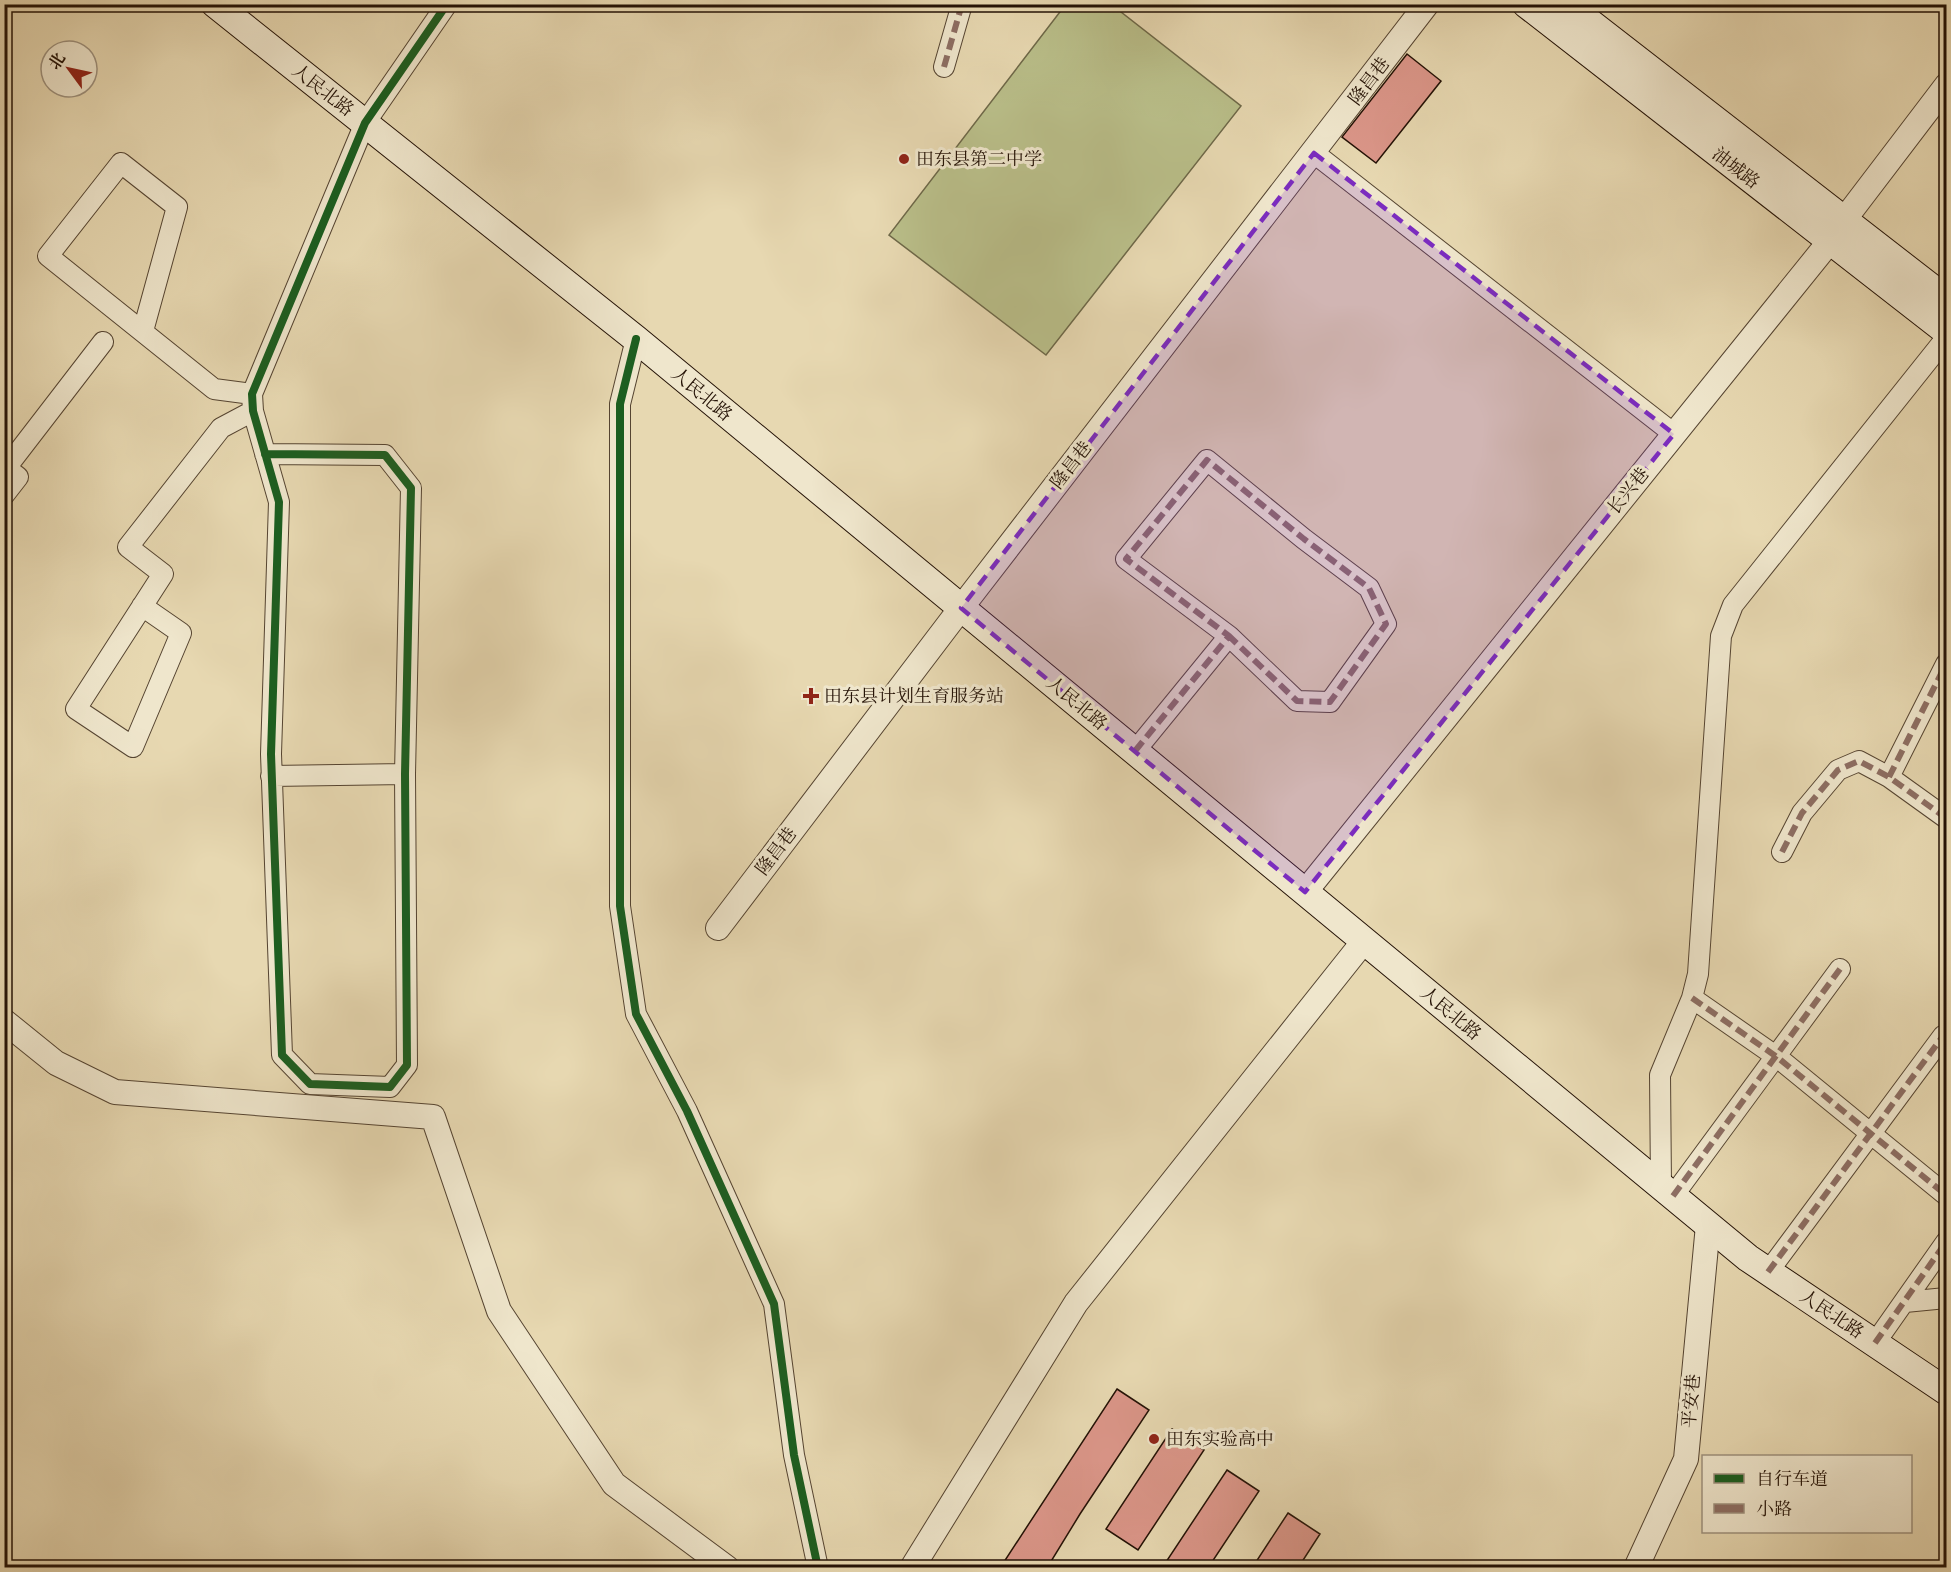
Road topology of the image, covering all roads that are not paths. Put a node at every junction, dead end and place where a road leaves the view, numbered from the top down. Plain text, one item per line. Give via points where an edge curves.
1 (214, 4) edge
2 (447, 4) edge
3 (962, 4) edge
4 (1427, 4) edge
5 (1526, 4) edge
6 (1566, 4) edge
7 (944, 67) dead end
8 (1947, 86) edge
9 (365, 123) junction
10 (1314, 153) junction
11 (1837, 230) junction
12 (1947, 299) edge
13 (143, 331) junction
14 (1947, 331) edge
15 (1947, 338) edge
16 (636, 339) junction
17 (104, 342) dead end
18 (253, 402) junction
19 (1674, 434) junction
20 (265, 454) junction
21 (5, 467) edge
22 (4, 495) edge
23 (142, 606) junction
24 (961, 608) junction
25 (1229, 636) junction
26 (1947, 664) edge
27 (1135, 751) junction
28 (405, 774) junction
29 (271, 776) junction
30 (1889, 777) junction
31 (1947, 818) edge
32 (1782, 852) dead end
33 (1305, 892) junction
34 (718, 928) dead end
35 (1364, 941) junction
36 (1840, 969) dead end
37 (1692, 998) junction
38 (4, 1021) edge
39 (1943, 1036) dead end
40 (1777, 1057) junction
41 (1871, 1134) junction
42 (1667, 1191) junction
43 (1947, 1195) edge
44 (1708, 1225) junction
45 (1947, 1242) edge
46 (1768, 1272) junction
47 (1947, 1298) edge
48 (1905, 1302) junction
49 (1875, 1343) junction
50 (1947, 1391) edge
51 (727, 1568) edge
52 (818, 1568) edge
53 (912, 1568) edge
54 (1636, 1568) edge

1 - 9 main road, 人民北路
2 - 9 street
3 - 7 street
4 - 10 street, 隆昌巷
5 - 11 main road, 油城路
6 - 11 main road, 油城路
8 - 11 street, 长兴巷
9 - 16 main road, 人民北路
9 - 18 street
10 - 19 street
10 - 24 street, 隆昌巷
11 - 12 main road, 油城路
11 - 14 main road, 油城路
11 - 19 street, 长兴巷
13 - 13 street via 48,256 121,163 177,207
13 - 18 street via 214,389
15 - 37 street via 1733,605 1721,636 1698,974
16 - 24 main road, 人民北路
16 - 52 street via 620,404 620,906 634,1003 774,1304 794,1455
17 - 21 street
18 - 20 street
18 - 23 street via 221,428 128,547 163,574
19 - 33 street, 长兴巷
20 - 28 street via 385,455 411,488
20 - 29 street via 279,502
21 - 22 street via 18,477
23 - 23 street via 76,709 133,747 181,633
24 - 27 main road, 人民北路
24 - 34 street, 隆昌巷
25 - 25 street via 1126,560 1207,460 1369,588 1386,624 1330,702 1297,701
25 - 27 street
26 - 30 street
27 - 33 main road, 人民北路
28 - 29 street
28 - 29 street via 407,1065 390,1087 310,1084 282,1055
30 - 31 street
30 - 32 street via 1859,762 1838,770 1802,813
33 - 35 main road, 人民北路
35 - 42 main road, 人民北路
35 - 53 street via 1076,1304
36 - 40 street
37 - 40 street
37 - 42 street via 1660,1075
38 - 51 street via 56,1063 115,1092 433,1117 499,1311 614,1484
39 - 41 street
40 - 41 street
40 - 42 street
41 - 43 street
41 - 46 street
42 - 44 main road, 人民北路
44 - 46 main road, 人民北路
44 - 54 street, 平安巷 via 1686,1459
45 - 48 street
46 - 49 main road, 人民北路
47 - 48 street
48 - 49 street
49 - 50 main road, 人民北路

